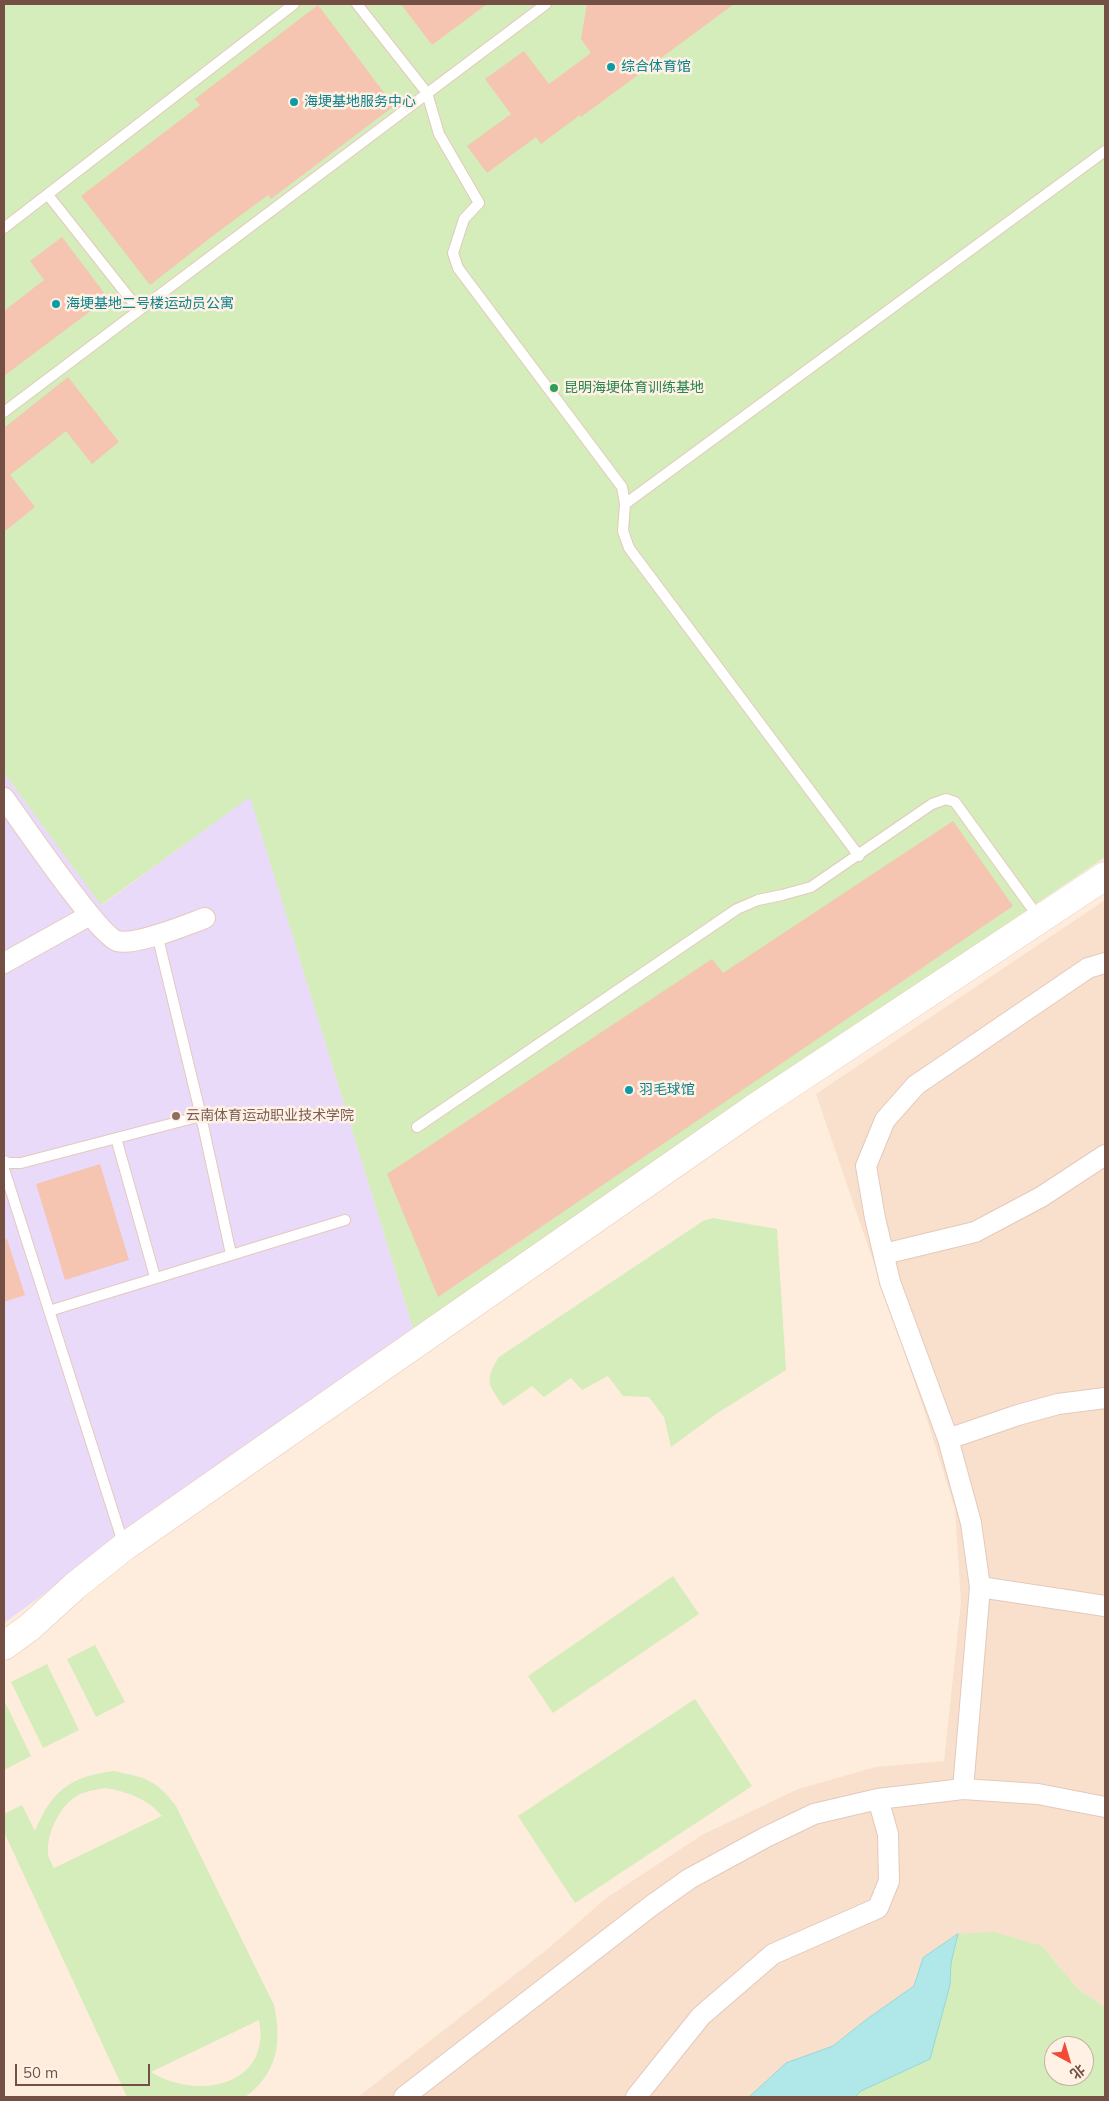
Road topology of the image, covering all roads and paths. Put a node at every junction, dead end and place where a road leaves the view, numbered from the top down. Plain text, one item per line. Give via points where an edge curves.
1 (294, 4) edge
2 (357, 4) edge
3 (546, 4) edge
4 (427, 93) junction
5 (1105, 151) edge
6 (48, 194) junction
7 (4, 228) edge
8 (139, 310) junction
9 (4, 412) edge
10 (625, 504) junction
11 (4, 798) edge
12 (859, 856) junction
13 (1105, 876) edge
14 (90, 915) junction
15 (205, 918) dead end
16 (1039, 919) junction
17 (157, 934) junction
18 (1105, 963) edge
19 (4, 964) edge
20 (201, 1116) junction
21 (417, 1127) dead end
22 (116, 1138) junction
23 (1105, 1155) edge
24 (4, 1161) edge
25 (4, 1169) edge
26 (345, 1220) dead end
27 (231, 1254) junction
28 (884, 1254) junction
29 (156, 1277) junction
30 (49, 1311) junction
31 (1105, 1398) edge
32 (948, 1439) junction
33 (124, 1547) junction
34 (980, 1587) junction
35 (1105, 1606) edge
36 (4, 1646) edge
37 (963, 1789) junction
38 (878, 1799) junction
39 (1105, 1807) edge
40 (404, 2097) edge
41 (636, 2097) edge

1 - 6 lane
2 - 4 lane
3 - 4 lane
4 - 8 lane
4 - 10 lane via 438,134 479,202 464,219 453,253 458,268 622,487
5 - 10 lane
6 - 7 lane
6 - 8 lane
8 - 9 lane
10 - 12 lane via 623,531 629,548
11 - 14 street
12 - 16 lane via 932,804 946,799 955,802
12 - 21 lane via 810,886 737,909
13 - 16 street
14 - 17 street via 108,936 118,941 137,941
14 - 19 street
15 - 17 street
16 - 33 street via 754,1109
17 - 20 lane
18 - 28 street via 1088,968 916,1085 885,1120 866,1166
20 - 22 lane
20 - 27 lane
22 - 24 lane via 21,1164
22 - 29 lane
23 - 28 street via 1042,1197 975,1232
25 - 30 lane
26 - 27 lane
27 - 29 lane
28 - 32 street via 890,1282
29 - 30 lane
30 - 33 lane
31 - 32 street via 1026,1412
32 - 34 street via 971,1523
33 - 36 street
34 - 35 street
34 - 37 street
37 - 38 street
37 - 39 street via 1038,1794
38 - 40 street via 814,1814 689,1879
38 - 41 street via 888,1834 890,1881 878,1908 773,1954 701,2016

